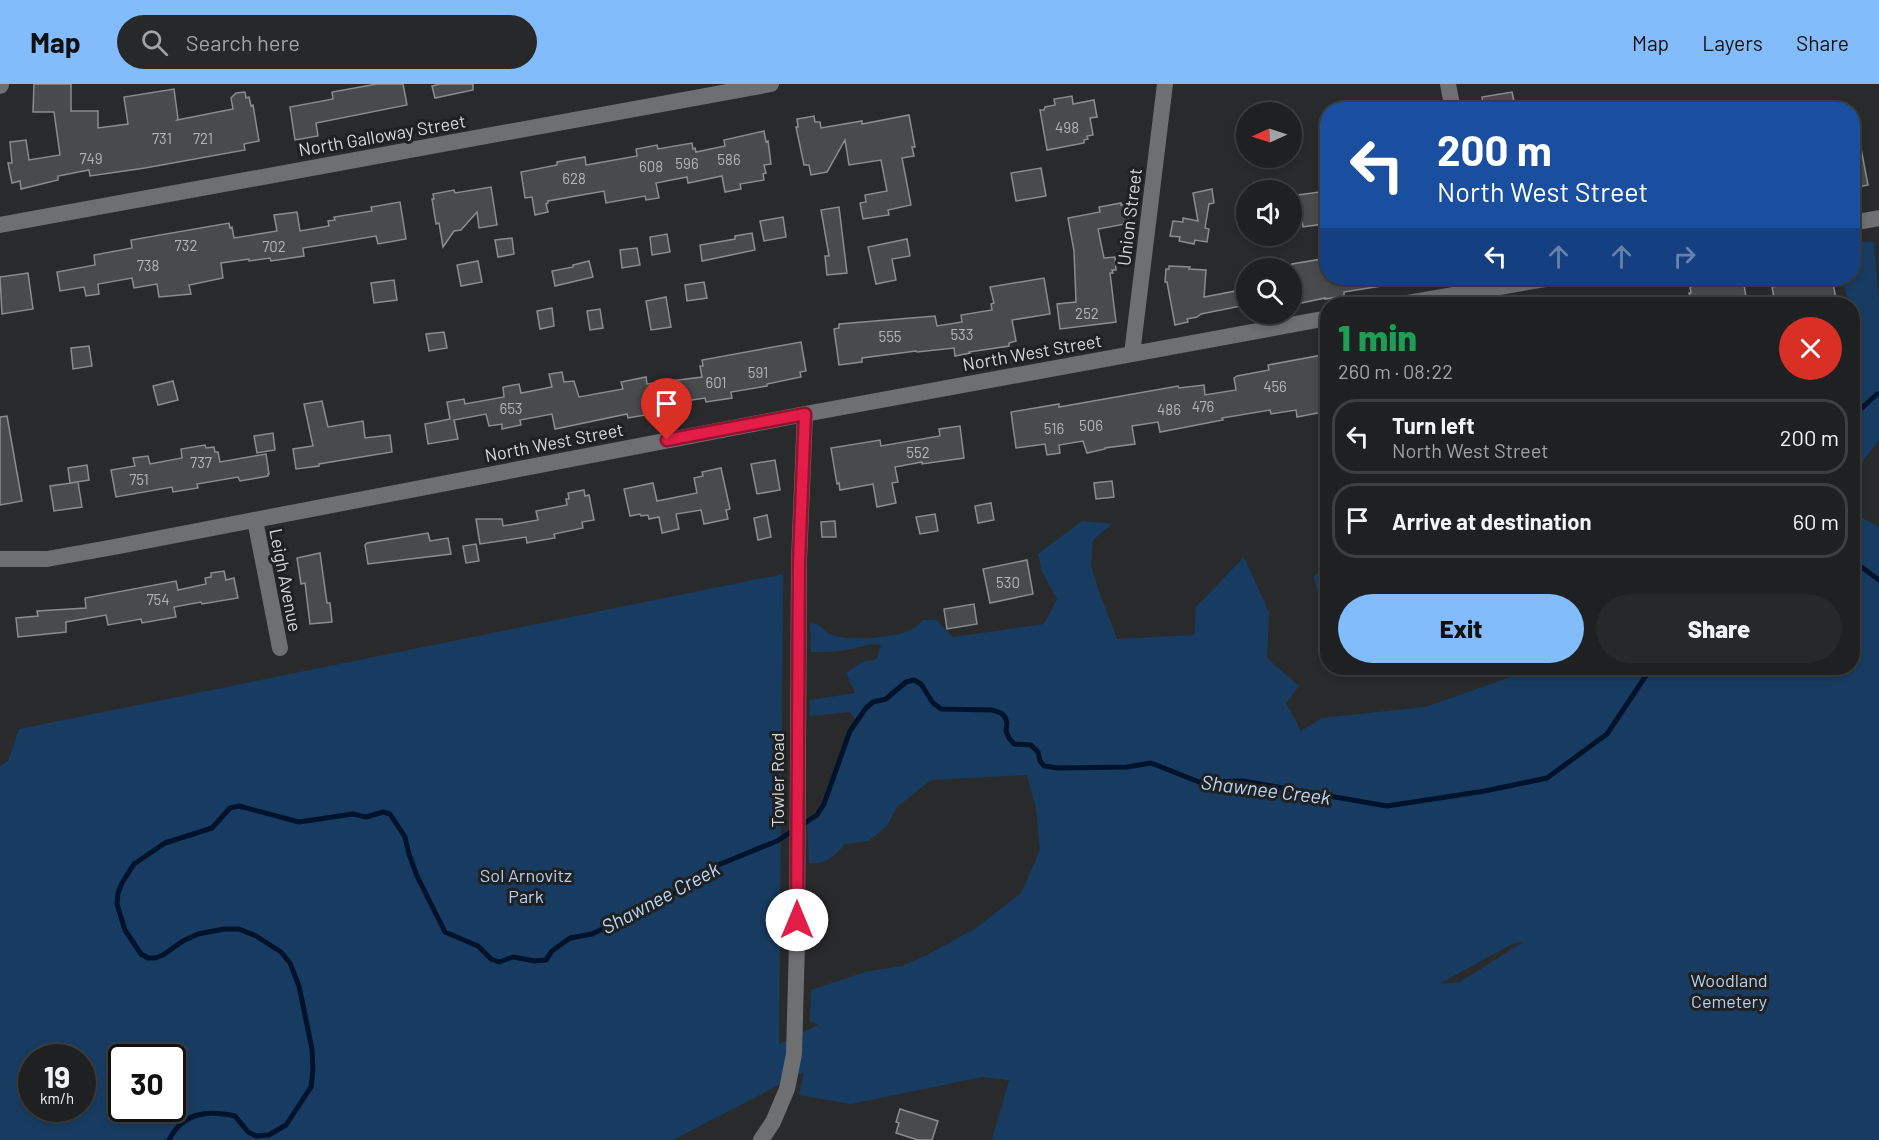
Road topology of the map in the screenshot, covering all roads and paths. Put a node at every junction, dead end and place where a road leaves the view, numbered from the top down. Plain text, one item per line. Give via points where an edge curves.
1 (771, 84) edge
2 (1165, 84) edge
3 (1448, 84) edge
4 (1451, 102) edge
5 (1879, 218) edge
6 (1860, 222) edge
7 (0, 225) edge
8 (1477, 285) edge
9 (1430, 297) edge
10 (1320, 319) edge
11 (1132, 354) junction
12 (805, 414) junction
13 (255, 520) junction
14 (0, 559) edge
15 (280, 648) dead end
16 (761, 1140) edge

1 - 7 street, North Galloway Street
2 - 11 street, Union Street
3 - 4 street
5 - 6 street
8 - 9 street
10 - 11 street, North West Street
11 - 12 street, North West Street
12 - 13 street, North West Street
12 - 16 street, Towler Road via 799,561 793,1065 782,1103
13 - 14 street, North West Street via 48,559
13 - 15 street, Leigh Avenue

